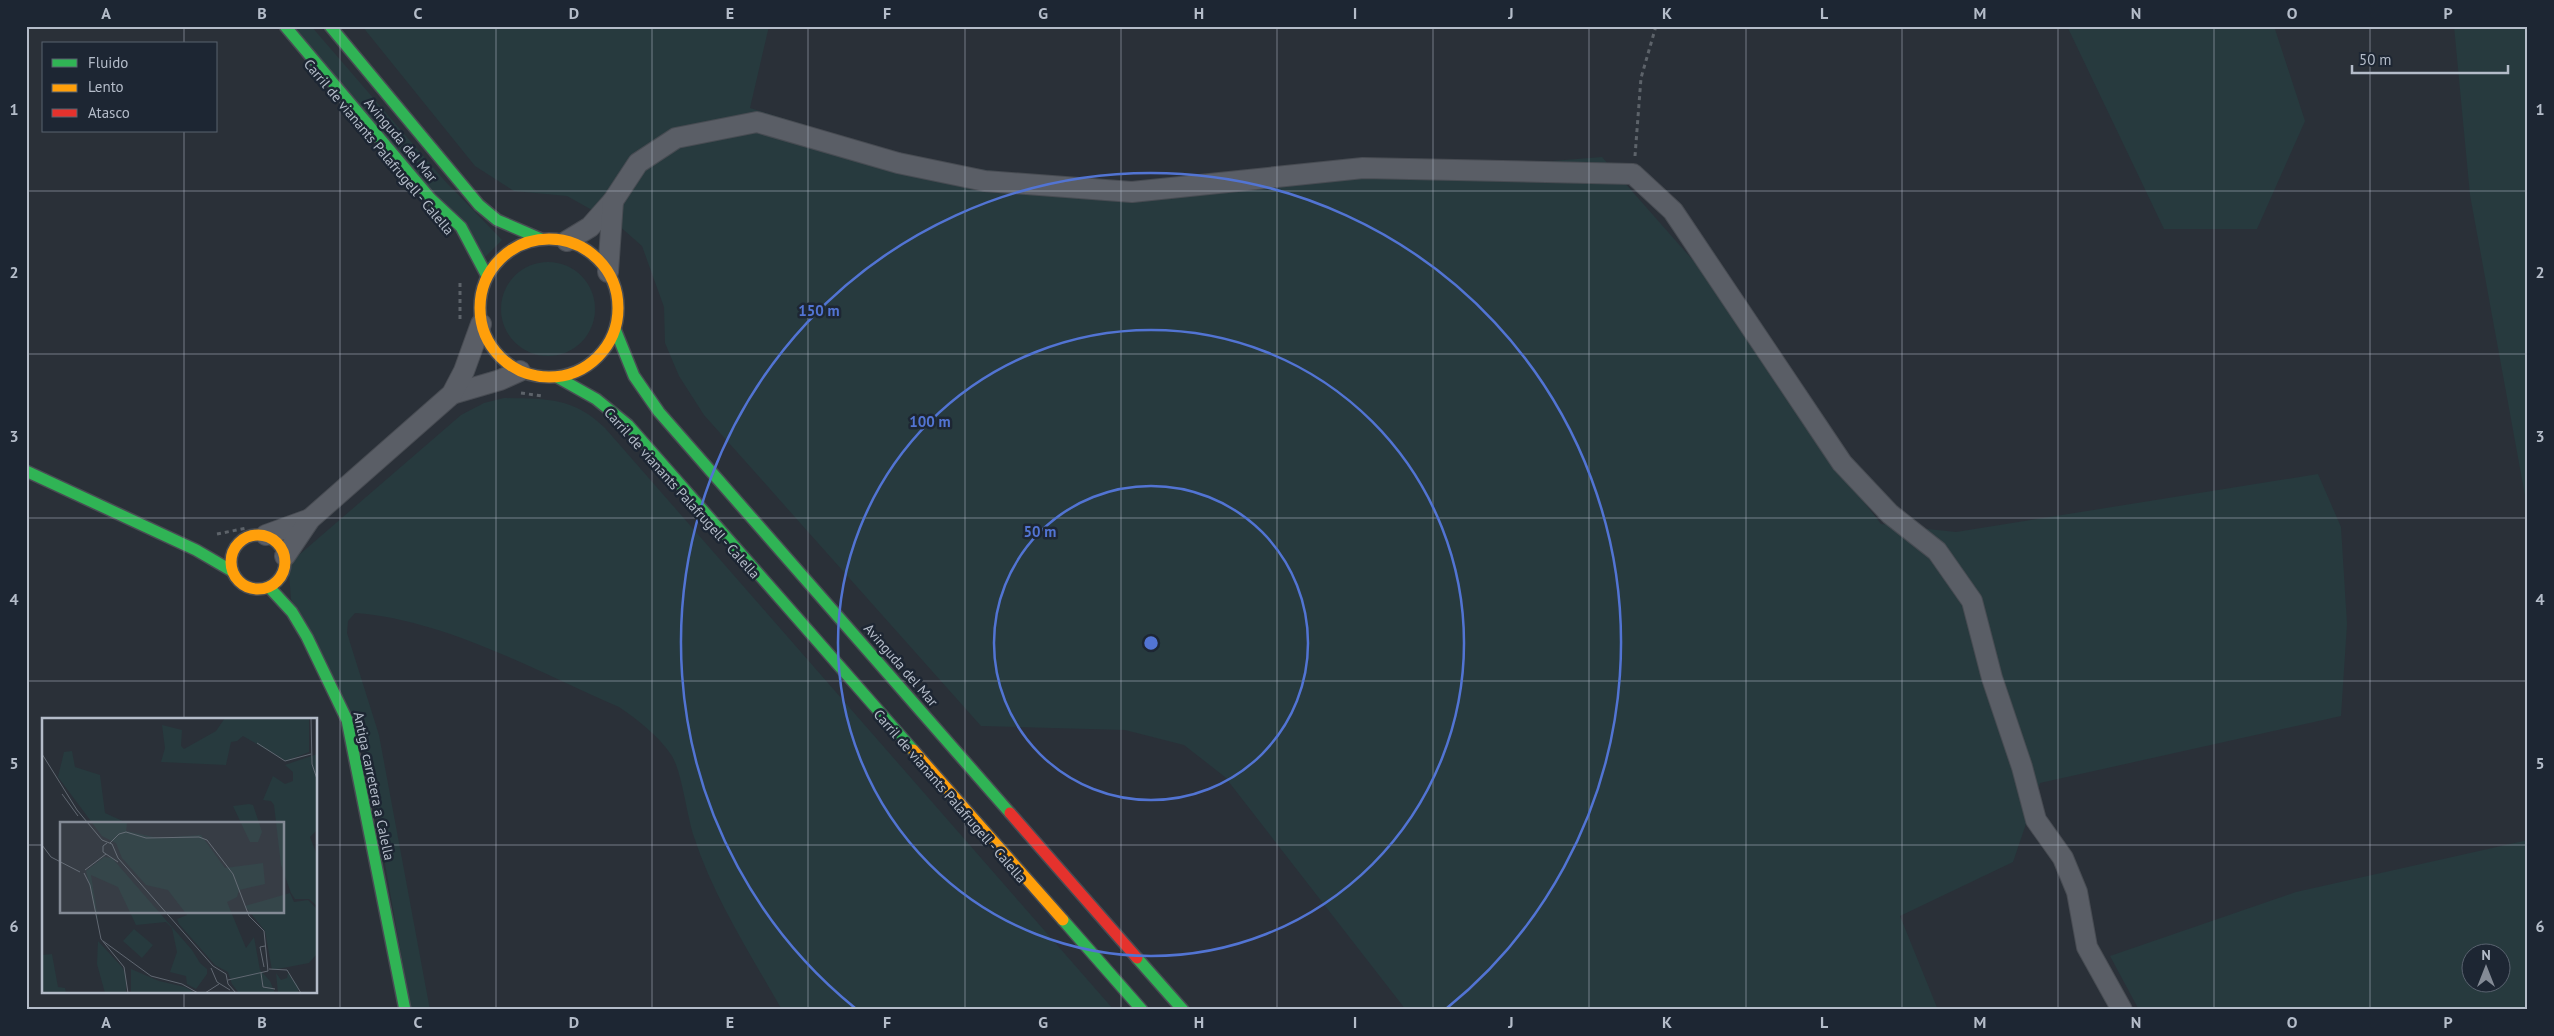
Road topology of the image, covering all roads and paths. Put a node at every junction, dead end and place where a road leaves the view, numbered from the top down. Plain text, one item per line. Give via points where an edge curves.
1 (286, 26) edge
2 (330, 26) edge
3 (1656, 26) edge
4 (1633, 174) junction
5 (613, 201) junction
6 (541, 239) junction
7 (567, 241) junction
8 (608, 272) junction
9 (487, 276) junction
10 (459, 277) dead end
11 (481, 324) junction
12 (460, 325) dead end
13 (615, 329) junction
14 (520, 371) junction
15 (557, 376) junction
16 (452, 394) junction
17 (513, 394) dead end
18 (546, 397) dead end
19 (26, 471) edge
20 (310, 518) junction
21 (269, 534) junction
22 (210, 535) dead end
23 (285, 556) junction
24 (232, 572) junction
25 (269, 587) junction
26 (405, 1010) edge
27 (1142, 1010) edge
28 (1182, 1010) edge
29 (2122, 1010) edge

1 - 9 main road, Avinguda del Mar via 430,198 461,227
2 - 6 main road, Avinguda del Mar via 479,205 497,220
3 - 4 path via 1641,78
4 - 5 street via 1363,168 1132,192 986,181 898,162 757,122 676,138 638,163
4 - 29 street via 1673,211 1842,462 1890,514 1937,550 1972,601 2036,820 2063,858 2077,892 2087,947
5 - 7 street via 590,226
5 - 8 street
6 - 7 main road
6 - 9 main road via 519,245 500,258
7 - 8 main road via 583,248
8 - 13 main road via 616,291
9 - 11 main road via 480,299
10 - 12 path via 462,298
11 - 14 main road via 489,344 502,360
11 - 16 street
13 - 15 main road via 606,347 593,361 576,371
13 - 28 main road, Avinguda del Mar via 634,376 659,412
14 - 15 main road via 538,376
14 - 16 street
15 - 27 main road via 596,399 628,425
16 - 20 street
17 - 18 path
19 - 24 main road via 196,550
20 - 21 street
20 - 23 street
21 - 22 path via 250,528
21 - 23 main road
21 - 24 main road via 240,540 231,554
23 - 25 main road via 282,574
24 - 25 main road via 243,585
25 - 26 main road, Antiga carretera a Calella via 292,612 307,637 347,720

